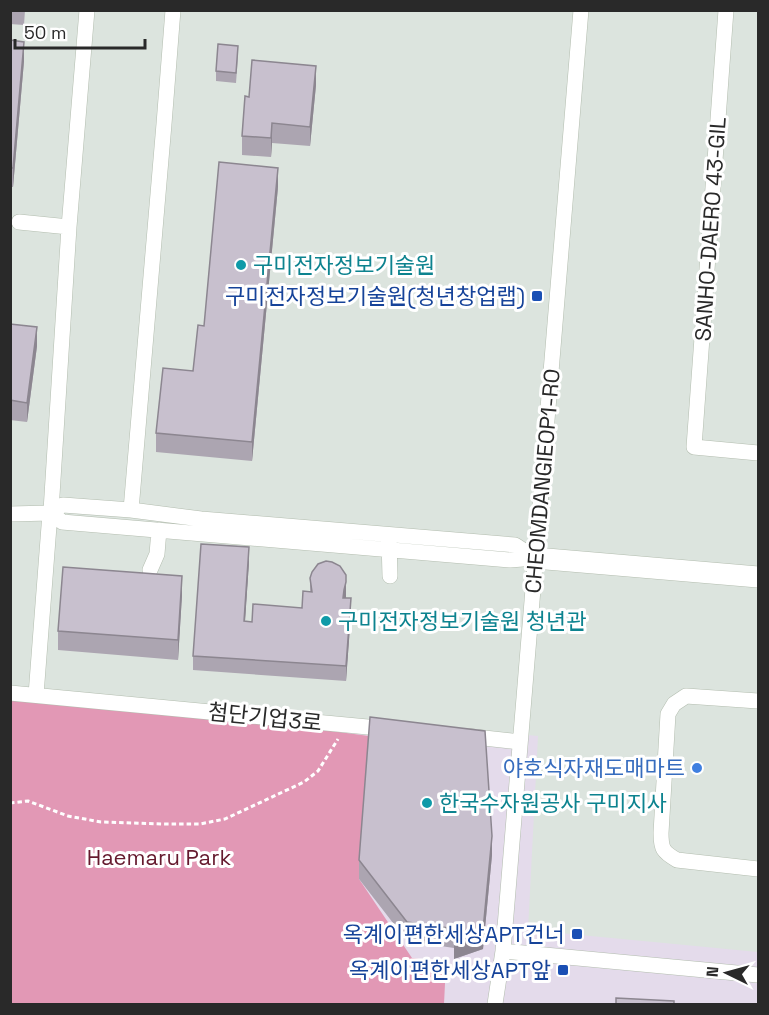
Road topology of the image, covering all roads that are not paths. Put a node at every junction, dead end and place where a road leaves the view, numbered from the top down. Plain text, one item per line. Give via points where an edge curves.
1 (87, 10) edge
2 (172, 10) edge
3 (581, 10) edge
4 (726, 10) edge
5 (19, 222) dead end
6 (69, 227) junction
7 (759, 453) edge
8 (131, 510) junction
9 (51, 512) junction
10 (10, 514) edge
11 (159, 530) junction
12 (389, 542) junction
13 (535, 558) junction
14 (150, 570) dead end
15 (390, 576) dead end
16 (759, 577) edge
17 (10, 693) edge
18 (36, 695) junction
19 (759, 701) edge
20 (405, 730) edge
21 (451, 735) edge
22 (520, 742) junction
23 (759, 869) edge
24 (503, 951) junction
25 (759, 975) edge
26 (495, 1005) edge
27 (506, 1005) edge

1 - 6 street
2 - 8 street
3 - 13 street, CHEOMDANGIEOP1-RO
4 - 7 street, SANHO-DAERO 43-GIL via 694,447
5 - 6 street
6 - 9 street
8 - 9 street via 63,505
8 - 12 street
9 - 10 street
9 - 11 street via 62,522
9 - 18 street
11 - 12 street
11 - 14 street via 157,554
12 - 13 street via 510,560
12 - 15 street
13 - 16 street
13 - 22 street, CHEOMDANGIEOP1-RO
17 - 18 street, 첨단기업3로
18 - 20 street, 첨단기업3로
19 - 23 street via 686,696 674,704 668,714 661,846 677,860
21 - 22 street
22 - 24 street, CHEOMDANGIEOP1-RO
24 - 25 street
24 - 26 street
24 - 27 street

